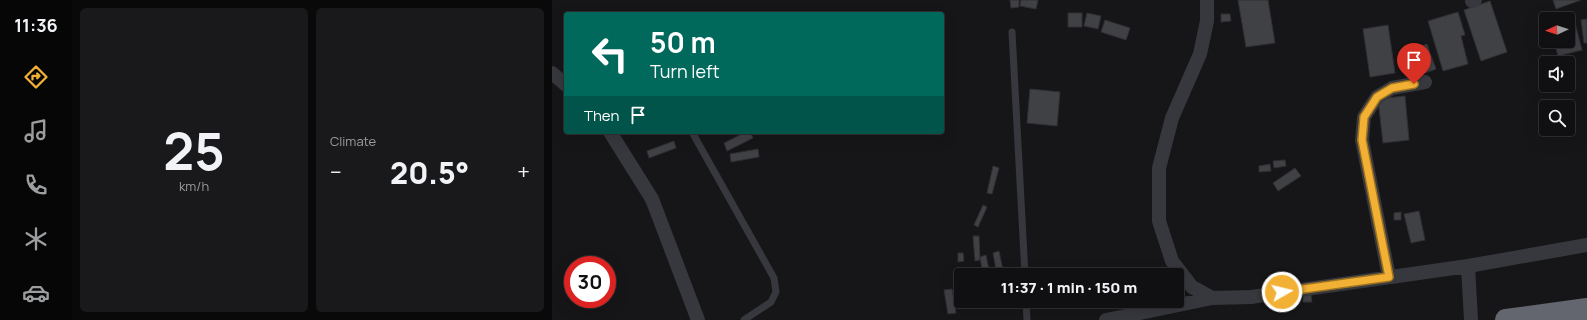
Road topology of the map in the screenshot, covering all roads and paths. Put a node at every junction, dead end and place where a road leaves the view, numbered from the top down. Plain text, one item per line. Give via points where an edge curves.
1 (1207, 0) edge
2 (1012, 32) dead end
3 (552, 73) edge
4 (564, 82) edge
5 (1425, 82) dead end
6 (611, 134) edge
7 (693, 134) edge
8 (1587, 245) edge
9 (1468, 266) junction
10 (1025, 268) edge
11 (1389, 277) junction
12 (1212, 298) junction
13 (1026, 308) edge
14 (1587, 308) edge
15 (698, 320) edge
16 (744, 320) edge
17 (1027, 320) edge
18 (1106, 320) edge
19 (1471, 320) edge
20 (1506, 320) edge

1 - 12 street via 1207,21 1200,54 1172,118 1159,168 1159,221 1172,261 1192,287
2 - 10 lane
3 - 4 street
5 - 11 street via 1392,88 1377,97 1364,117 1362,140
6 - 15 street via 652,199
7 - 16 lane via 774,278 776,292 771,302
8 - 9 street
9 - 11 street
9 - 19 street
11 - 12 street via 1252,296
12 - 18 street
13 - 17 lane
14 - 20 highway

